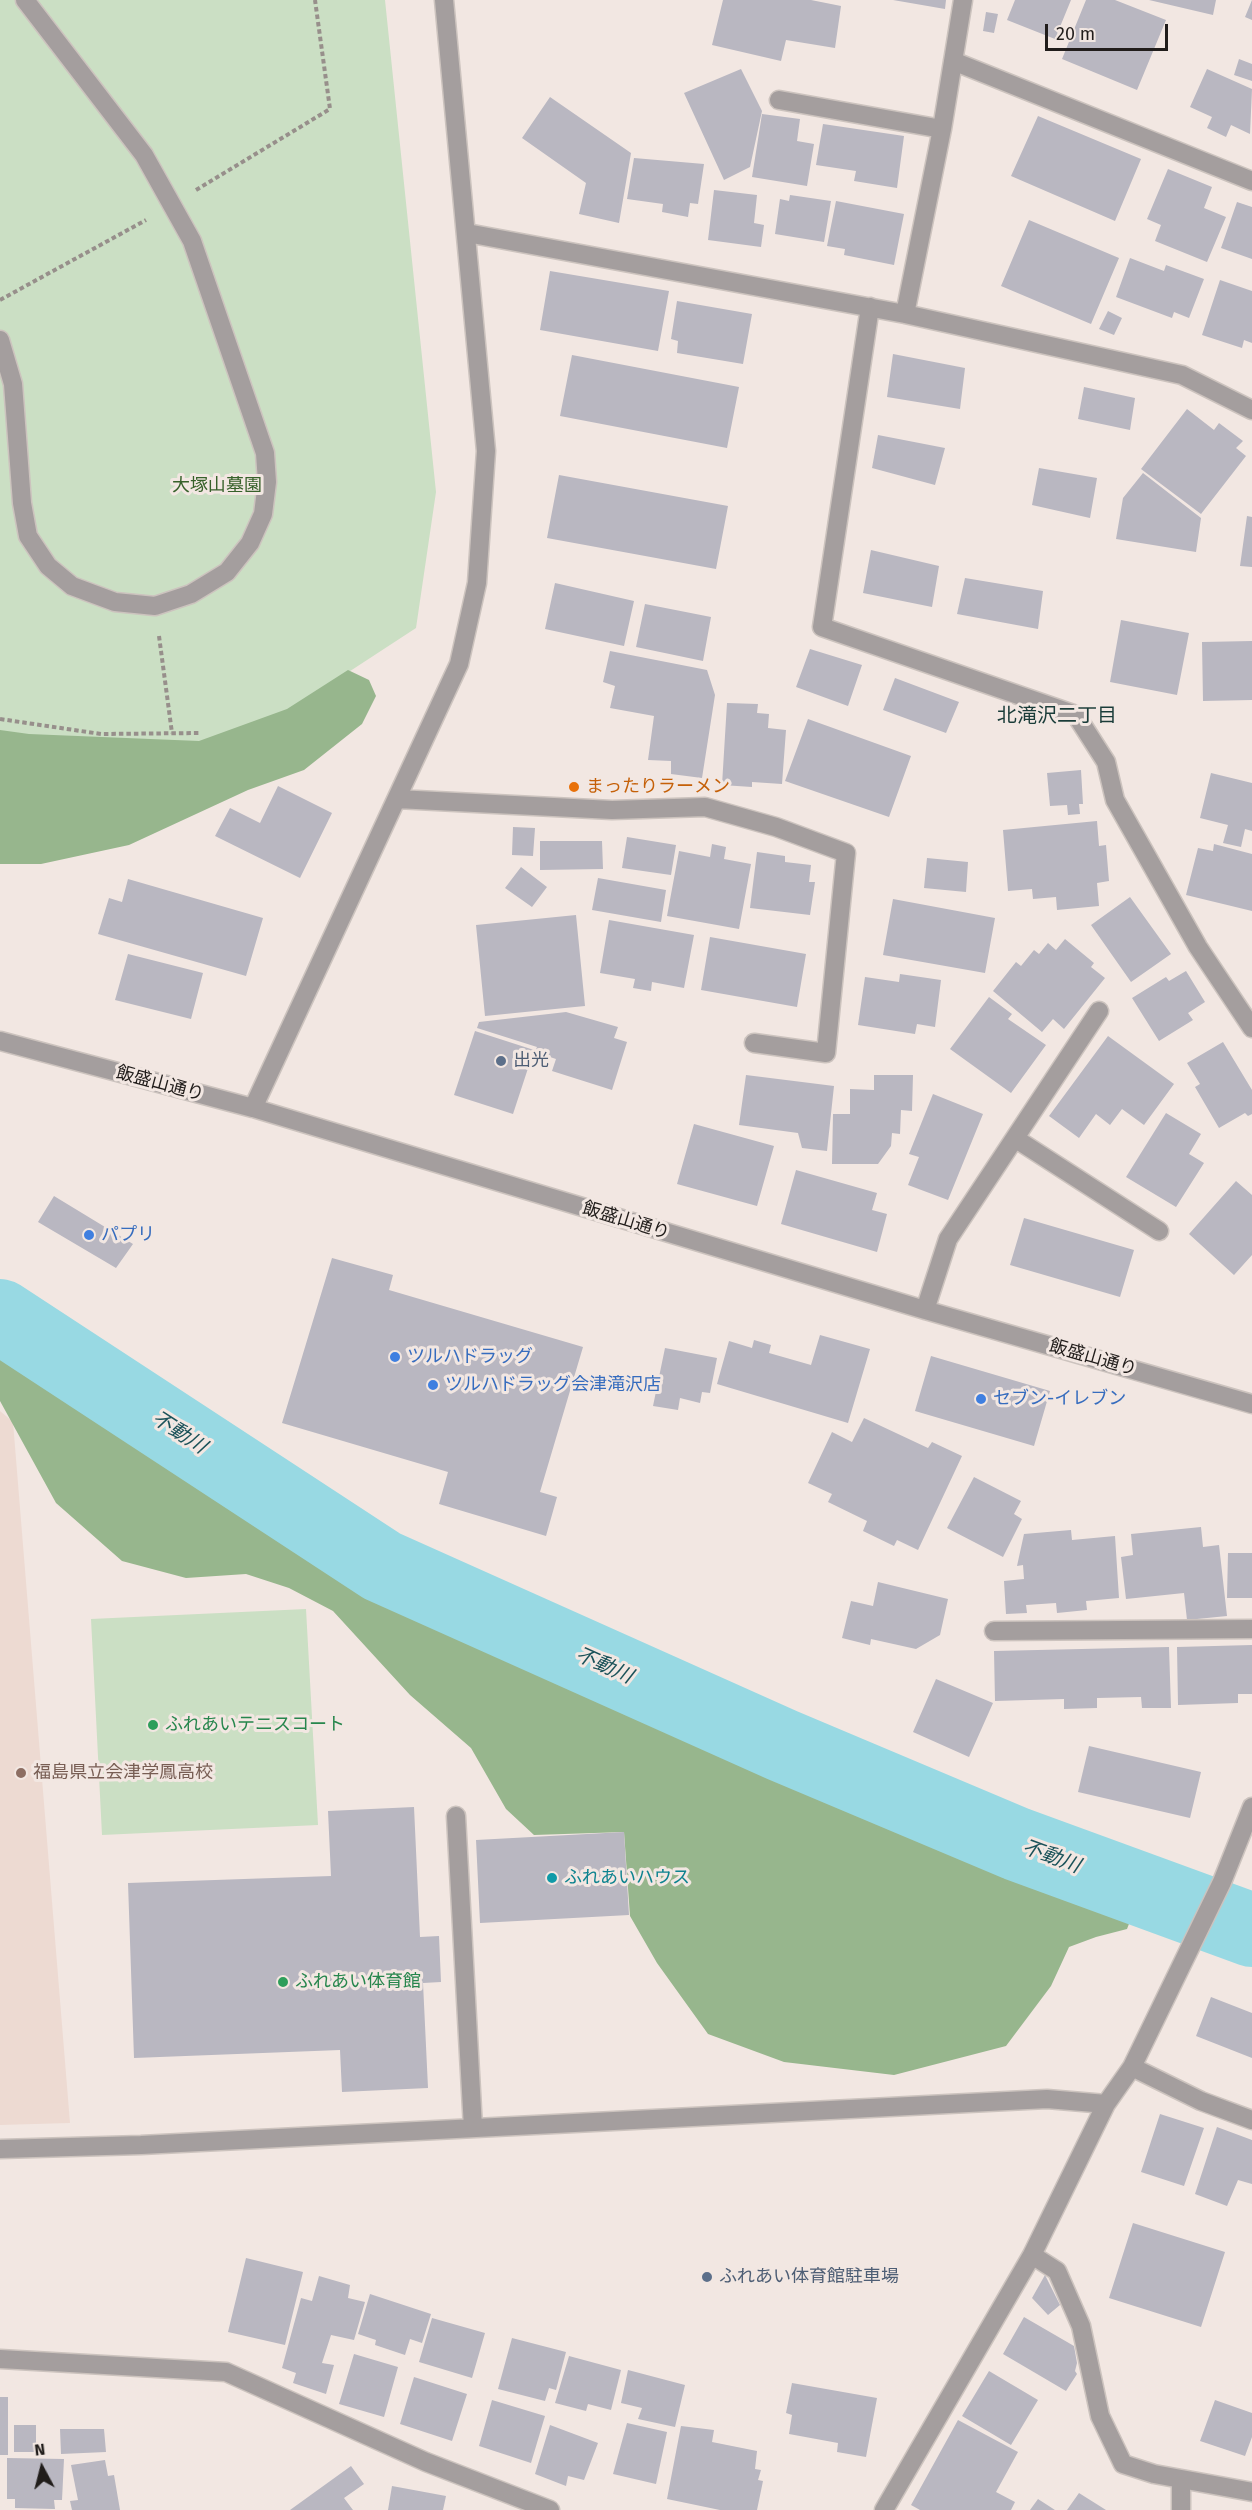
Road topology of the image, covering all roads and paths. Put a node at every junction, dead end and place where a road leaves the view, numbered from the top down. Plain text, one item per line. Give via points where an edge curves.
1 (25, 0) edge
2 (315, 0) edge
3 (444, 0) edge
4 (963, 0) edge
5 (953, 61) junction
6 (779, 100) dead end
7 (942, 129) junction
8 (1252, 181) edge
9 (173, 205) junction
10 (466, 233) junction
11 (0, 300) edge
12 (870, 307) junction
13 (905, 314) junction
14 (0, 340) edge
15 (1252, 410) edge
16 (155, 606) junction
17 (0, 719) edge
18 (172, 733) junction
19 (201, 733) dead end
20 (397, 799) junction
21 (1099, 1011) dead end
22 (1252, 1028) edge
23 (0, 1041) edge
24 (754, 1043) dead end
25 (253, 1108) junction
26 (1016, 1139) junction
27 (1159, 1231) dead end
28 (925, 1310) junction
29 (1252, 1404) edge
30 (1252, 1629) edge
31 (994, 1631) dead end
32 (1252, 1808) edge
33 (456, 1816) dead end
34 (1132, 2067) junction
35 (1106, 2104) junction
36 (1252, 2120) edge
37 (473, 2128) junction
38 (0, 2149) edge
39 (1032, 2255) junction
40 (0, 2360) edge
41 (1181, 2479) junction
42 (1252, 2490) edge
43 (886, 2509) edge
44 (550, 2510) edge
45 (1181, 2510) edge

1 - 9 street via 144,155
2 - 9 path via 330,109
3 - 10 street
4 - 5 street
5 - 7 street
5 - 8 street
6 - 7 street
7 - 13 street
9 - 11 path
9 - 16 street via 192,241 265,453 267,482 262,514 250,543 227,572 191,594
10 - 12 street
10 - 20 street via 486,451 477,583 459,664
12 - 13 street
12 - 22 street via 822,627 1076,715 1106,762 1120,810 1198,947
13 - 15 street via 1182,375
14 - 16 street via 14,384 28,536 48,566 72,586 115,602
16 - 18 path
17 - 18 path via 101,734
18 - 19 path
20 - 24 street via 612,810 705,807 846,853 826,1053
20 - 25 street
21 - 26 street
23 - 25 street, 飯盛山通り
25 - 28 street, 飯盛山通り
26 - 27 street
26 - 28 street via 948,1239
28 - 29 street, 飯盛山通り
30 - 31 street
32 - 34 street via 1222,1881
33 - 37 street
34 - 35 street
34 - 36 street via 1201,2101
35 - 37 street via 1047,2099
35 - 39 street
37 - 38 street
39 - 41 street via 1057,2271 1081,2326 1100,2416 1123,2464
39 - 43 street
40 - 44 street via 226,2373 426,2462
41 - 42 street
41 - 45 street

